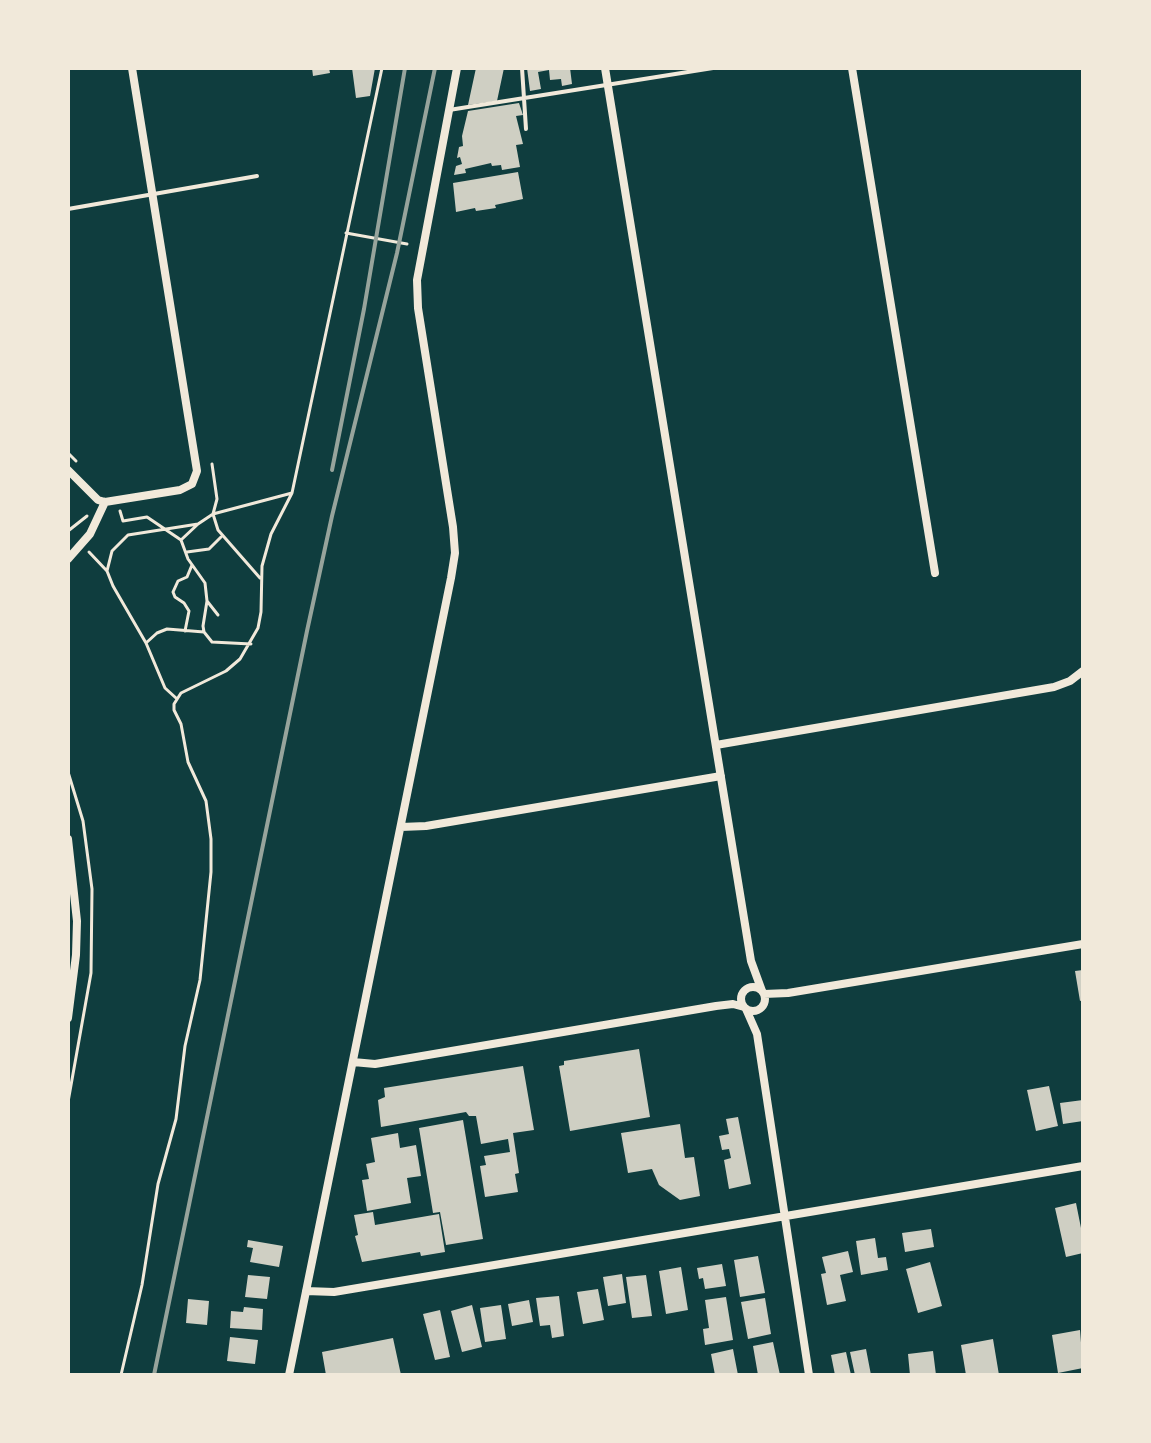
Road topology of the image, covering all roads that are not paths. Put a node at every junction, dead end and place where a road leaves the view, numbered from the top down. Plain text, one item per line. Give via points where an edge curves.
1 (132, 68) edge
2 (457, 68) edge
3 (522, 68) edge
4 (605, 68) edge
5 (713, 68) edge
6 (852, 68) edge
7 (607, 83) junction
8 (525, 97) junction
9 (447, 111) junction
10 (526, 129) dead end
11 (257, 176) dead end
12 (152, 194) junction
13 (68, 209) edge
14 (68, 470) edge
15 (105, 502) junction
16 (68, 559) edge
17 (935, 573) dead end
18 (1083, 671) edge
19 (716, 745) junction
20 (721, 776) junction
21 (401, 827) junction
22 (68, 839) edge
23 (69, 855) edge
24 (1083, 944) edge
25 (751, 961) junction
26 (763, 992) junction
27 (788, 993) junction
28 (743, 994) junction
29 (716, 1006) junction
30 (763, 1006) junction
31 (745, 1008) junction
32 (68, 1018) edge
33 (757, 1034) junction
34 (353, 1062) junction
35 (1083, 1166) edge
36 (783, 1216) junction
37 (306, 1291) junction
38 (289, 1375) edge
39 (809, 1375) edge

1 - 12 street
2 - 9 street
3 - 8 lane
4 - 7 street
5 - 7 lane
6 - 17 street
7 - 8 lane
7 - 19 street
8 - 9 lane
8 - 10 lane
9 - 21 street via 417,280 455,553
11 - 12 lane
12 - 13 lane
12 - 15 street via 197,471 192,484 180,490
14 - 15 street
15 - 16 street via 90,534
18 - 19 street via 1054,687
19 - 20 street
20 - 21 street
20 - 25 street
21 - 34 street
22 - 23 street
23 - 32 street via 77,939
24 - 27 street
25 - 26 street
25 - 28 street
26 - 27 street
26 - 28 street via 753,988
26 - 30 street
27 - 30 street
28 - 29 street
28 - 31 street
29 - 31 street
29 - 34 street via 375,1064
30 - 31 street via 756,1011
30 - 33 street
31 - 33 street
33 - 36 street
34 - 37 street
35 - 36 street
36 - 37 street via 334,1292
36 - 39 street
37 - 38 street

